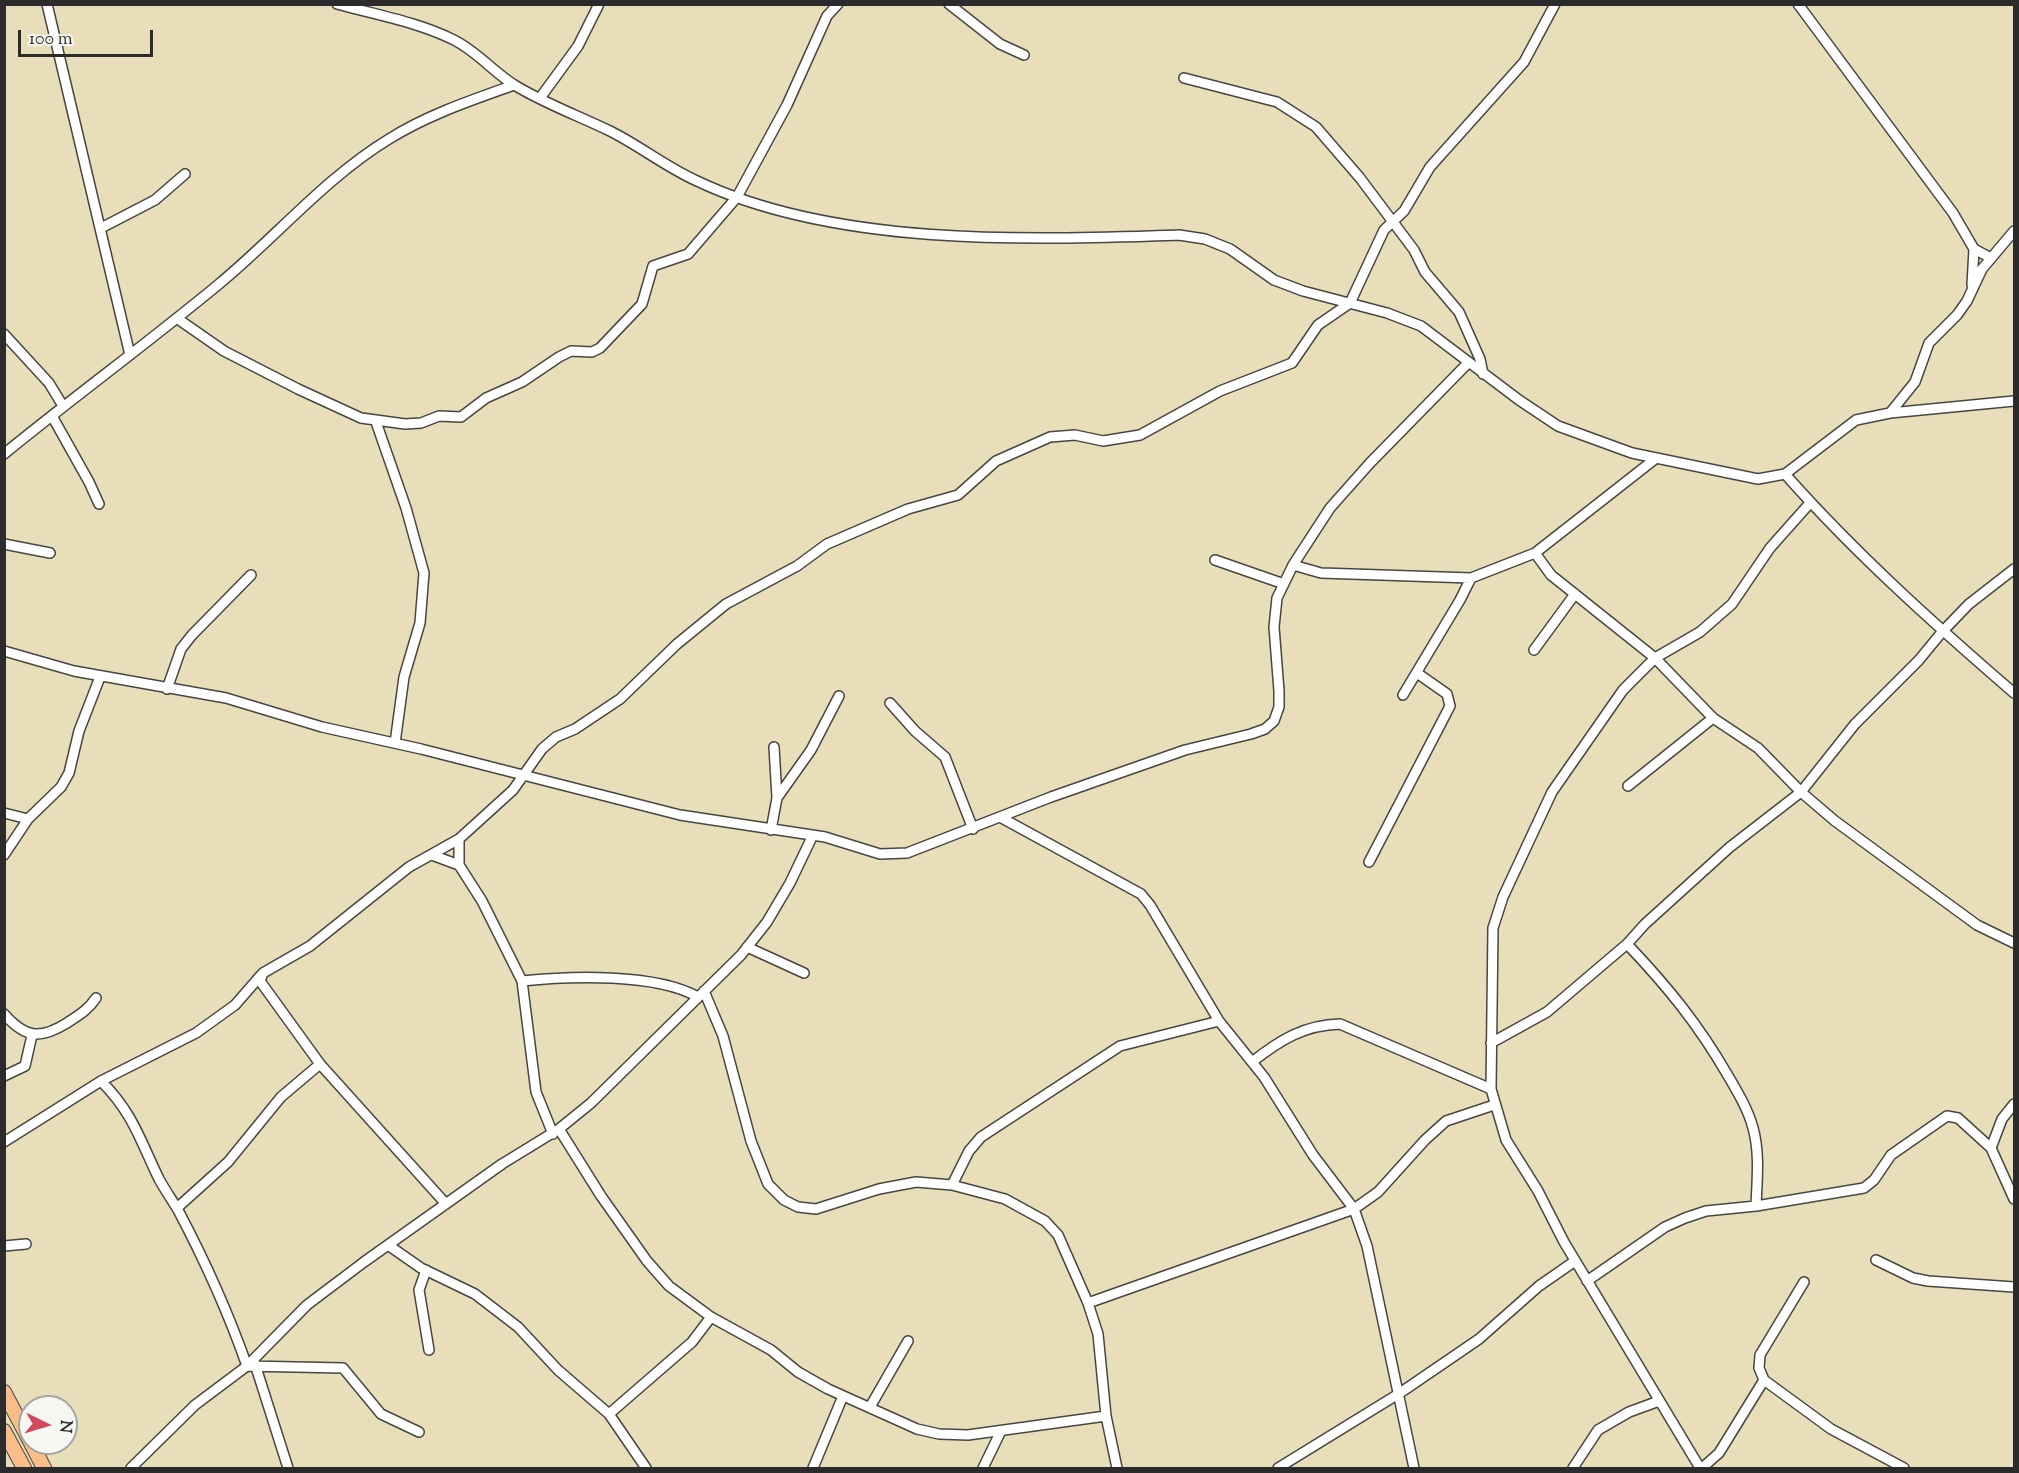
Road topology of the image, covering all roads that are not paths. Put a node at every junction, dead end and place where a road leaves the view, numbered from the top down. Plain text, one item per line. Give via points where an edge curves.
1 (47, 4) edge
2 (337, 4) edge
3 (599, 4) edge
4 (838, 4) edge
5 (949, 4) edge
6 (1555, 4) edge
7 (1798, 4) edge
8 (1024, 55) dead end
9 (1184, 78) dead end
10 (514, 85) junction
11 (540, 98) junction
12 (185, 174) dead end
13 (737, 197) junction
14 (1393, 221) junction
15 (101, 228) junction
16 (2014, 231) edge
17 (1974, 249) junction
18 (1991, 258) junction
19 (1971, 289) junction
20 (1350, 303) junction
21 (178, 319) junction
22 (4, 334) edge
23 (130, 355) junction
24 (1468, 363) junction
25 (1483, 374) junction
26 (2014, 402) edge
27 (63, 406) junction
28 (1890, 413) junction
29 (52, 416) junction
30 (376, 422) junction
31 (4, 454) edge
32 (1655, 459) junction
33 (1785, 474) junction
34 (1810, 503) junction
35 (99, 504) dead end
36 (4, 544) edge
37 (50, 553) dead end
38 (1534, 553) junction
39 (1215, 560) dead end
40 (1293, 565) junction
41 (2014, 568) edge
42 (250, 575) dead end
43 (1471, 578) junction
44 (1284, 584) junction
45 (1575, 594) junction
46 (1942, 632) junction
47 (1534, 650) dead end
48 (4, 651) edge
49 (1655, 658) junction
50 (1417, 673) junction
51 (100, 677) junction
52 (166, 689) junction
53 (2014, 693) edge
54 (1403, 694) dead end
55 (839, 696) dead end
56 (890, 703) dead end
57 (1713, 718) junction
58 (395, 743) junction
59 (774, 747) dead end
60 (525, 776) junction
61 (1629, 786) dead end
62 (1801, 792) junction
63 (777, 798) junction
64 (4, 813) edge
65 (1000, 817) junction
66 (28, 819) junction
67 (973, 828) junction
68 (771, 830) junction
69 (812, 837) junction
70 (459, 839) junction
71 (4, 855) edge
72 (432, 855) junction
73 (1369, 862) dead end
74 (459, 865) junction
75 (2014, 943) edge
76 (1627, 944) junction
77 (747, 947) junction
78 (263, 973) junction
79 (804, 973) dead end
80 (522, 981) junction
81 (701, 994) junction
82 (96, 998) dead end
83 (4, 1014) edge
84 (1219, 1021) junction
85 (32, 1035) junction
86 (1491, 1043) junction
87 (1252, 1062) junction
88 (320, 1064) junction
89 (4, 1076) edge
90 (101, 1081) junction
91 (1491, 1089) junction
92 (2014, 1104) edge
93 (1494, 1105) junction
94 (556, 1132) junction
95 (4, 1142) edge
96 (1991, 1148) junction
97 (952, 1185) junction
98 (2014, 1199) edge
99 (446, 1204) junction
100 (1756, 1206) junction
101 (177, 1208) junction
102 (1354, 1209) junction
103 (26, 1244) dead end
104 (388, 1245) junction
105 (4, 1246) edge
106 (1876, 1260) dead end
107 (1575, 1261) junction
108 (426, 1270) junction
109 (1587, 1281) junction
110 (1804, 1282) dead end
111 (2014, 1287) edge
112 (1088, 1303) junction
113 (711, 1317) junction
114 (908, 1341) dead end
115 (429, 1350) dead end
116 (252, 1363) junction
117 (1764, 1380) junction
118 (4, 1392) edge
119 (1400, 1393) junction
120 (843, 1396) junction
121 (1659, 1401) junction
122 (870, 1407) junction
123 (609, 1414) junction
124 (1106, 1416) junction
125 (18, 1418) edge
126 (4, 1431) edge
127 (1001, 1431) junction
128 (419, 1432) dead end
129 (24, 1468) edge
130 (130, 1468) edge
131 (288, 1468) edge
132 (646, 1468) edge
133 (813, 1468) edge
134 (983, 1468) edge
135 (1117, 1468) edge
136 (1278, 1468) edge
137 (1414, 1468) edge
138 (1573, 1468) edge
139 (1701, 1468) edge
140 (1904, 1468) edge

1 - 15 street
2 - 10 street via 424,27 455,40
3 - 11 street via 582,38
4 - 13 street via 828,16 787,105
5 - 8 street via 1000,44
6 - 14 street via 1524,62 1430,167 1414,197
7 - 17 street via 1953,213
9 - 14 street via 1277,102 1297,113 1334,146
10 - 11 street
10 - 21 street via 450,108 389,138 326,185 258,252
11 - 13 street via 613,132 696,181
12 - 15 street via 155,200
13 - 20 street via 776,212 816,220 959,237 1179,235 1205,239 1230,249 1274,280
13 - 30 street via 688,254 653,266 642,304 600,348 591,352 571,351 522,382 486,398 461,417 439,416 405,424
14 - 20 street via 1384,230
14 - 25 street via 1425,272 1459,312
15 - 23 street
16 - 18 street
17 - 18 street
17 - 19 street
18 - 19 street
19 - 28 street via 1957,315 1929,343 1915,382
20 - 24 street via 1420,326
20 - 60 street via 1318,325 1292,363 1220,391 1140,435 1103,441 1075,435 1050,437 996,461 958,495 908,509 827,544 797,566 726,603 620,699 542,748
21 - 23 street
21 - 30 street via 224,351 298,389
22 - 27 street via 49,383
23 - 27 street
24 - 25 street
24 - 40 street via 1330,508
25 - 32 street via 1558,426
26 - 28 street
27 - 29 street
28 - 33 street via 1856,420
29 - 31 street
29 - 35 street
30 - 58 street via 424,573 420,623 404,677
32 - 33 street via 1758,478
32 - 38 street
33 - 34 street
34 - 46 street
34 - 49 street via 1770,548 1732,604 1700,632
36 - 37 street
38 - 43 street
38 - 45 street via 1551,575
39 - 44 street
40 - 43 street via 1343,575
40 - 44 street
41 - 46 street
42 - 52 street via 192,635
43 - 50 street
44 - 65 street via 1277,598 1274,627 1279,707 1274,721 1265,729 1185,750
45 - 47 street
45 - 49 street
46 - 53 street
46 - 62 street via 1855,724
48 - 51 street
49 - 57 street
49 - 86 street via 1623,690 1552,792 1503,897 1490,953
50 - 54 street
50 - 73 street via 1447,694 1450,706
51 - 52 street
51 - 66 street via 79,731 69,773 61,787
52 - 58 street via 226,698 322,727
55 - 63 street via 811,750
56 - 67 street via 945,757
57 - 61 street
57 - 62 street via 1758,748
58 - 60 street
59 - 63 street
60 - 68 street via 680,815
60 - 70 street
62 - 75 street via 1977,925
62 - 76 street via 1730,847
63 - 68 street
64 - 66 street
65 - 67 street
65 - 84 street via 1141,894
66 - 71 street
67 - 69 street via 892,855
68 - 69 street
69 - 77 street via 767,922
70 - 72 street
70 - 74 street
72 - 74 street
72 - 78 street via 409,867 310,946
74 - 80 street via 482,901
76 - 86 street via 1547,1012
76 - 100 street via 1675,995 1737,1090 1753,1127 1756,1145
77 - 79 street
77 - 81 street
78 - 88 street via 263,988
78 - 90 street via 235,1005 196,1033
80 - 81 street via 553,978 655,982
80 - 94 street via 536,1092
81 - 94 street
81 - 97 street via 723,1036 751,1141 768,1184 784,1200 816,1209 915,1182
82 - 85 street via 88,1010 55,1030
83 - 85 street
84 - 87 street
84 - 97 street via 1135,1040 1098,1057 981,1137 969,1151
85 - 89 street via 25,1066
86 - 91 street
87 - 91 street via 1301,1030 1340,1024
87 - 102 street
88 - 99 street
88 - 101 street via 281,1097 228,1162
90 - 95 street
90 - 101 street via 122,1102
91 - 93 street
92 - 96 street via 2002,1119
93 - 102 street via 1446,1121 1378,1192
93 - 107 street via 1506,1140
94 - 99 street
94 - 113 street via 647,1262 669,1287
96 - 98 street
96 - 100 street via 1958,1118 1947,1116 1891,1155 1864,1188
97 - 112 street via 1005,1199 1045,1221 1058,1235
99 - 104 street
100 - 109 street via 1706,1211 1684,1218
101 - 116 street
102 - 112 street
102 - 119 street via 1367,1246
103 - 105 street
104 - 108 street
104 - 116 street via 307,1305
106 - 111 street via 1928,1281
107 - 109 street
107 - 119 street via 1539,1286 1479,1339
108 - 115 street via 419,1290
108 - 123 street via 498,1310
109 - 121 street
110 - 117 street via 1760,1355 1759,1368
112 - 124 street via 1098,1334
113 - 120 street
113 - 123 street via 692,1342
114 - 122 street
116 - 128 street via 343,1368 381,1414
116 - 130 street via 195,1406
116 - 131 street
117 - 139 street via 1719,1453
117 - 140 street via 1831,1429
118 - 125 highway
119 - 136 street
119 - 137 street
120 - 122 street
120 - 133 street
121 - 138 street via 1598,1430
121 - 139 street
122 - 127 street via 917,1430 968,1435
123 - 132 street
124 - 127 street
124 - 135 street
126 - 129 highway
127 - 134 street

